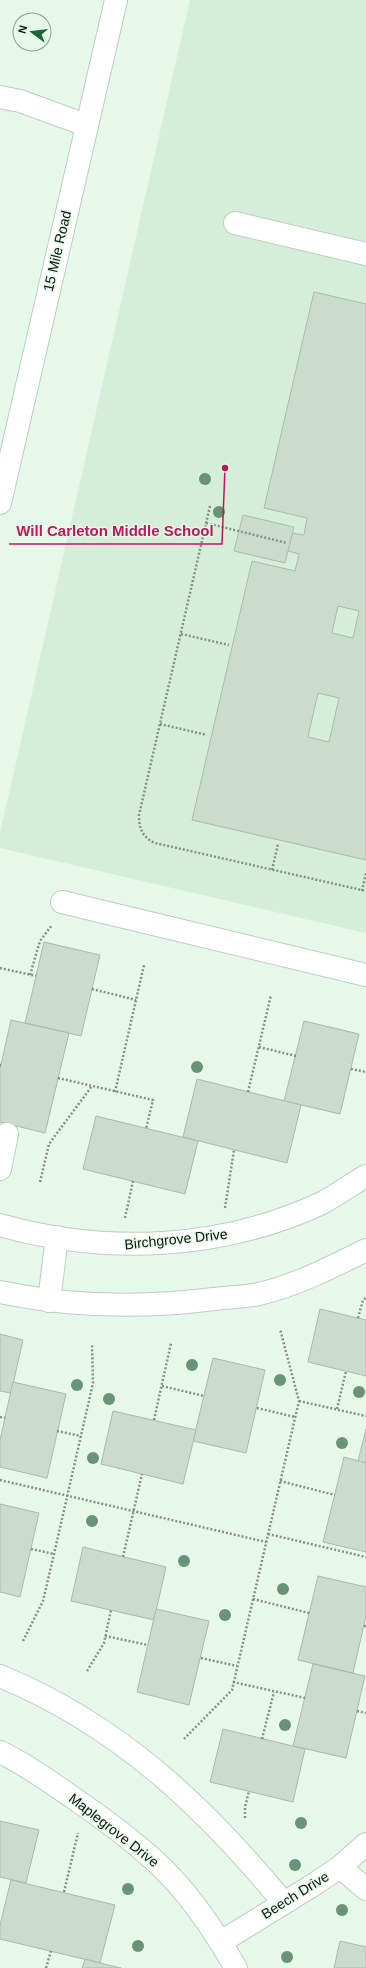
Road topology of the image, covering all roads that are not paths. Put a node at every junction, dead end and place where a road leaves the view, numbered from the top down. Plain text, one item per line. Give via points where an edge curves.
1 (116, 0) edge
2 (0, 97) edge
3 (86, 125) junction
4 (235, 223) dead end
5 (366, 254) edge
6 (0, 503) edge
7 (62, 902) dead end
8 (366, 975) edge
9 (7, 1134) dead end
10 (0, 1169) edge
11 (366, 1176) edge
12 (0, 1224) edge
13 (57, 1237) junction
14 (366, 1250) edge
15 (0, 1292) edge
16 (49, 1301) junction
17 (0, 1676) edge
18 (0, 1752) edge
19 (366, 1844) edge
20 (340, 1866) junction
21 (366, 1889) edge
22 (282, 1902) junction
23 (221, 1942) junction
24 (236, 1968) edge

1 - 3 street, 15 Mile Road
2 - 3 street via 20,101
3 - 6 street, 15 Mile Road
4 - 5 street
7 - 8 street
9 - 10 street
11 - 13 street, Birchgrove Drive via 323,1202 268,1225 215,1238 110,1245
12 - 13 street, Birchgrove Drive
13 - 16 street
14 - 16 street via 317,1275 259,1294 187,1303 131,1306
15 - 16 street
17 - 22 street via 24,1686 84,1719 146,1762 206,1816
18 - 23 street, Maplegrove Drive via 51,1782 140,1848 179,1887
19 - 20 street, Beech Drive
20 - 21 street
20 - 22 street, Beech Drive via 310,1887
22 - 23 street, Beech Drive
23 - 24 street, Maplegrove Drive

